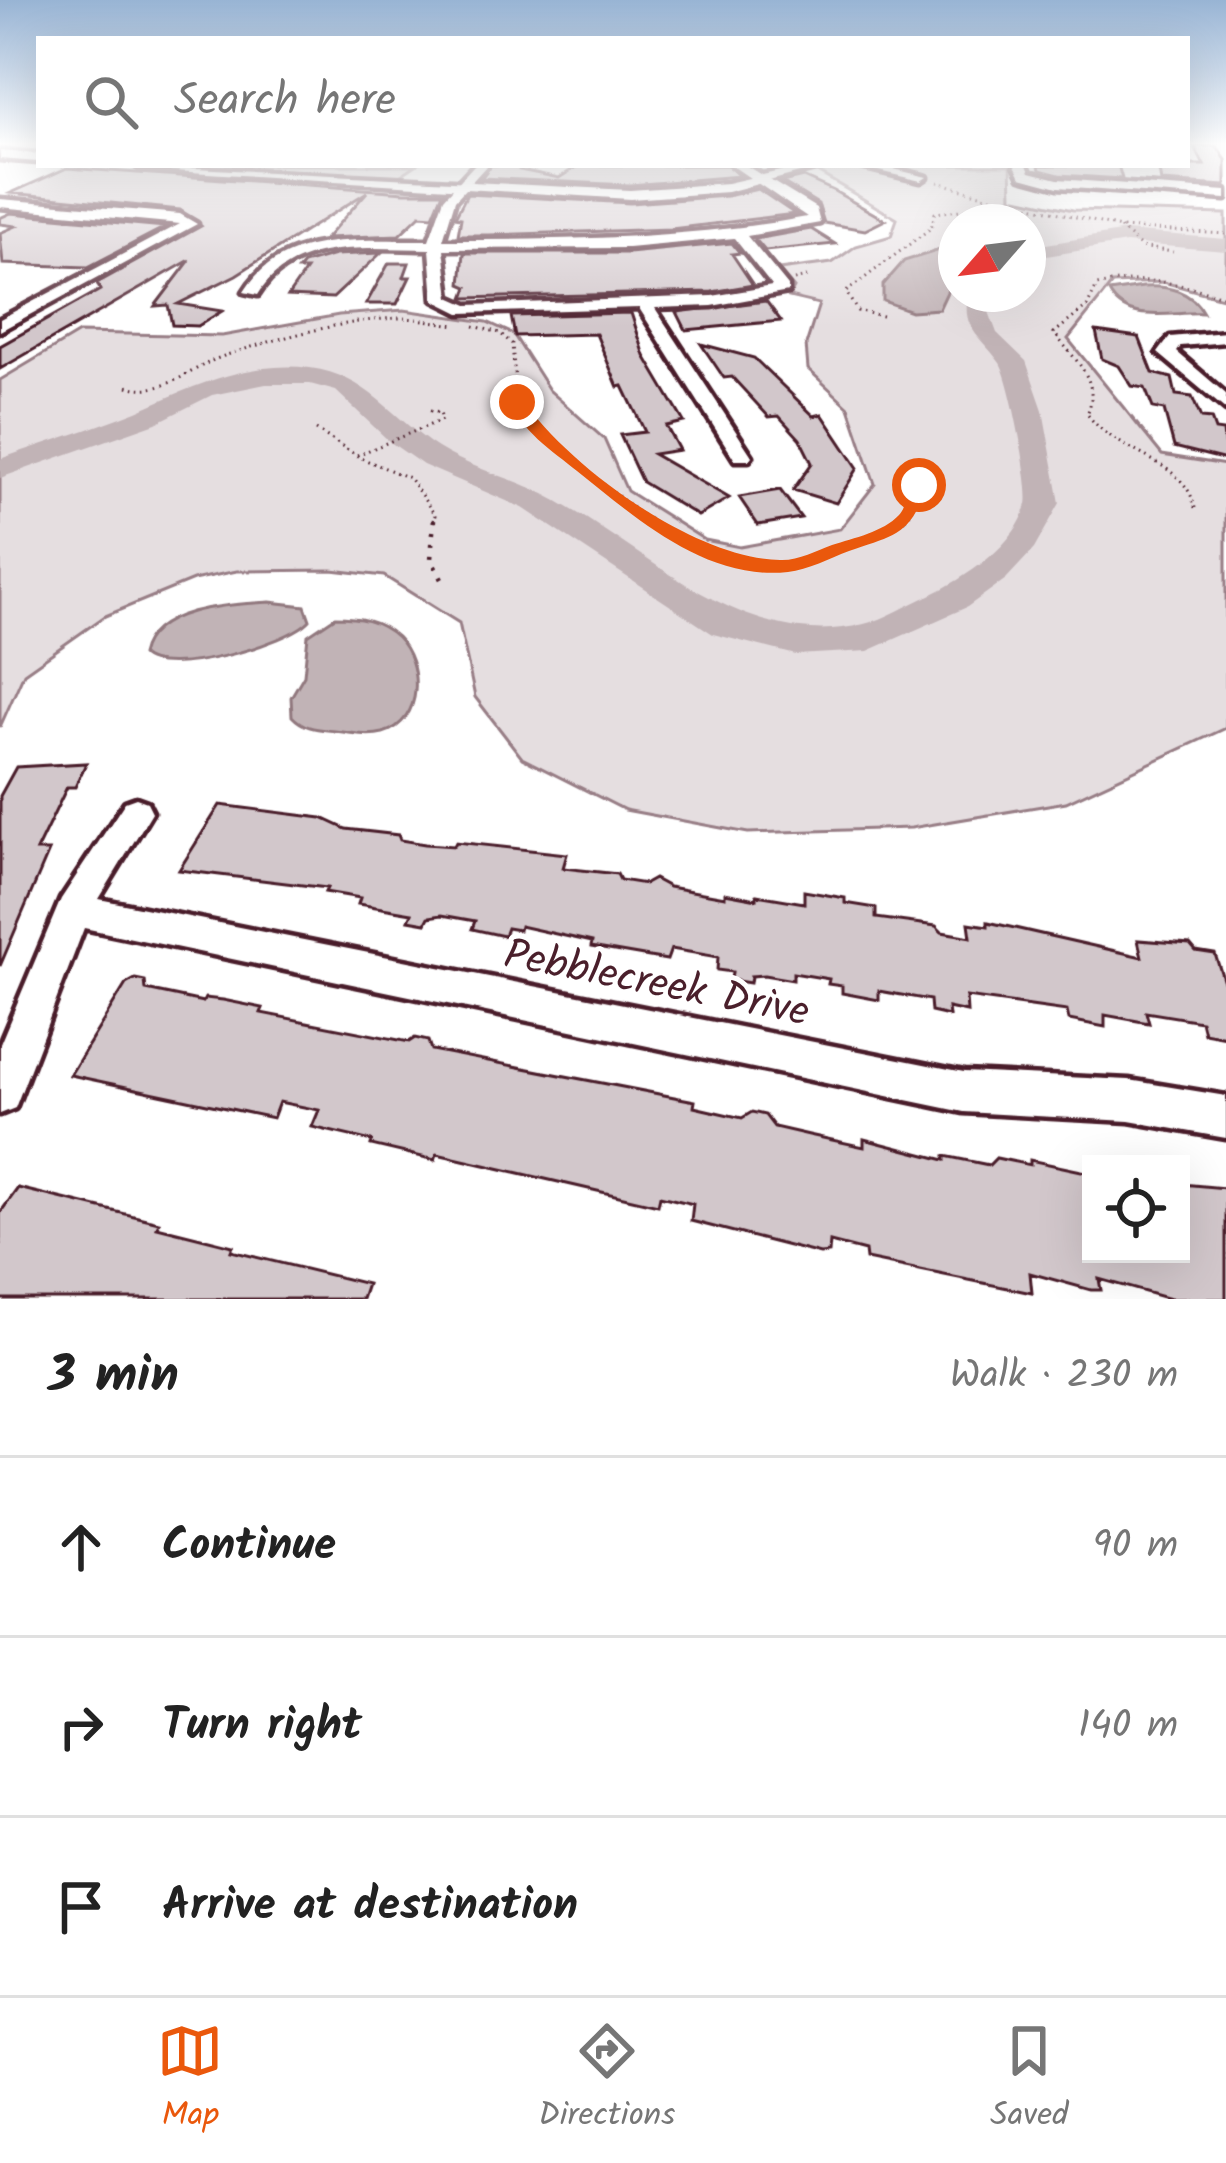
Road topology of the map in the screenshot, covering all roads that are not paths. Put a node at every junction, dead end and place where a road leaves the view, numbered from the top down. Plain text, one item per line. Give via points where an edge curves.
1 (31, 206) edge
2 (445, 206) edge
3 (802, 206) edge
4 (738, 234) junction
5 (432, 245) junction
6 (252, 292) dead end
7 (645, 305) junction
8 (0, 326) edge
9 (1226, 337) edge
10 (1226, 404) edge
11 (742, 456) dead end
12 (136, 812) dead end
13 (73, 910) junction
14 (0, 1094) edge
15 (1226, 1118) edge

1 - 8 street via 190,224
2 - 5 street
3 - 4 street via 815,220
4 - 5 street via 565,247
4 - 7 street via 782,290
5 - 6 street via 308,248 263,273
5 - 7 street via 450,306
7 - 11 street
9 - 10 street via 1176,341 1167,353
12 - 13 street
13 - 14 street
13 - 15 street, Pebblecreek Drive via 964,1092 1135,1100

